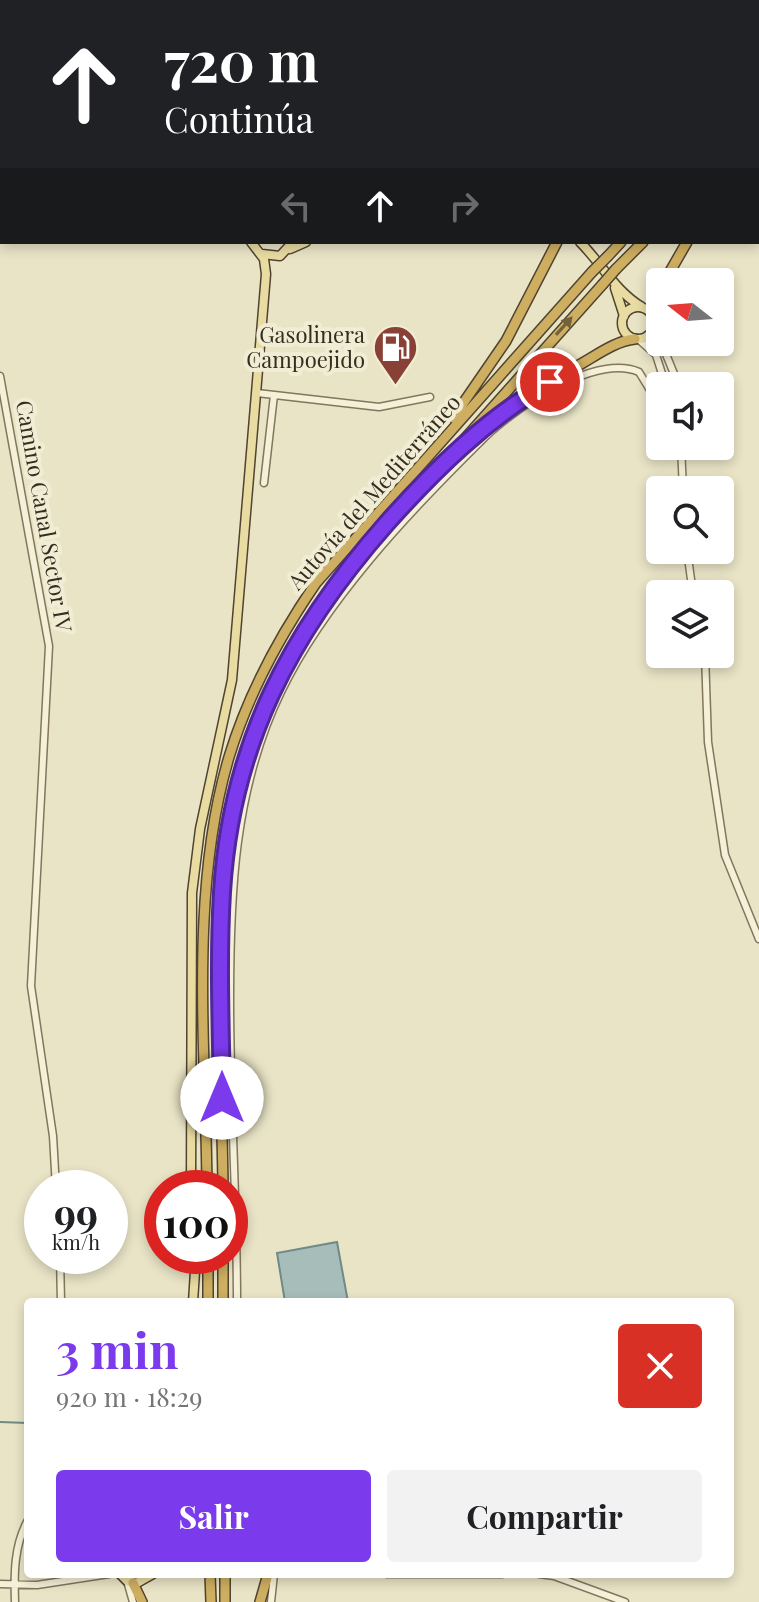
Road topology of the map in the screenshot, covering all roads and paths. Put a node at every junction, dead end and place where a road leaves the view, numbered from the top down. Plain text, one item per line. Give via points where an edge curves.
1 (253, 244) edge
2 (556, 244) edge
3 (582, 244) edge
4 (593, 244) edge
5 (619, 244) edge
6 (641, 244) edge
7 (686, 244) edge
8 (291, 246) edge
9 (262, 254) junction
10 (274, 257) junction
11 (595, 257) junction
12 (672, 268) edge
13 (266, 274) junction
14 (613, 284) junction
15 (644, 308) junction
16 (646, 311) edge
17 (624, 316) junction
18 (646, 336) edge
19 (637, 339) junction
20 (661, 372) edge
21 (0, 376) edge
22 (646, 384) edge
23 (257, 393) junction
24 (274, 395) junction
25 (430, 397) dead end
26 (264, 483) dead end
27 (398, 488) junction
28 (409, 498) junction
29 (705, 668) edge
30 (759, 939) edge
31 (55, 1170) edge
32 (191, 1170) edge
33 (207, 1170) edge
34 (223, 1170) edge
35 (60, 1274) edge
36 (195, 1274) edge
37 (208, 1274) edge
38 (223, 1274) edge
39 (61, 1298) edge
40 (193, 1298) edge
41 (208, 1298) edge
42 (223, 1298) edge
43 (237, 1298) edge
44 (24, 1527) edge
45 (83, 1578) edge
46 (125, 1578) edge
47 (148, 1578) edge
48 (210, 1578) edge
49 (225, 1578) edge
50 (269, 1578) edge
51 (271, 1578) edge
52 (559, 1578) edge
53 (130, 1582) junction
54 (0, 1584) edge
55 (14, 1585) junction
56 (15, 1602) edge
57 (133, 1602) edge
58 (142, 1602) edge
59 (211, 1602) edge
60 (225, 1602) edge
61 (260, 1602) edge
62 (271, 1602) edge
63 (625, 1602) edge

1 - 9 main road
2 - 27 highway via 506,341
3 - 11 main road
4 - 11 main road
5 - 27 highway, Autovía del Mediterráneo, bridge
28 -> 6 highway, Autovía del Mediterráneo, bridge
7 - 12 highway
8 - 10 main road
9 - 10 main road
9 - 13 main road
10 - 13 main road
11 - 14 main road
13 - 23 main road
14 - 15 main road
14 - 17 main road
15 - 16 main road
15 - 17 main road via 634,307
17 - 19 main road via 624,330
18 - 19 main road
19 - 20 street via 656,355
19 - 28 highway via 604,351 504,410
21 - 31 street, Camino Canal Sector IV via 49,646 31,986
22 - 43 street via 639,372 612,367 590,372 492,430 327,614 280,693 250,775 234,859 231,1112
23 - 24 street
23 - 32 main road via 232,680 192,893
24 - 25 street via 379,407
24 - 26 street
27 - 33 highway, Autovía del Mediterráneo via 296,612 249,702 229,757 206,891
28 - 34 highway, Autovía del Mediterráneo via 309,620 263,708 244,761 222,892
29 - 30 street via 708,742 725,855
35 - 39 street
36 - 40 main road
37 - 41 highway
38 - 42 highway
44 - 55 street
45 - 55 street
46 - 53 main road
47 - 53 main road
48 - 59 highway
49 - 60 highway
50 - 61 highway
51 - 62 street
52 - 63 street
53 - 57 street
53 - 58 highway
54 - 55 street
55 - 56 street

